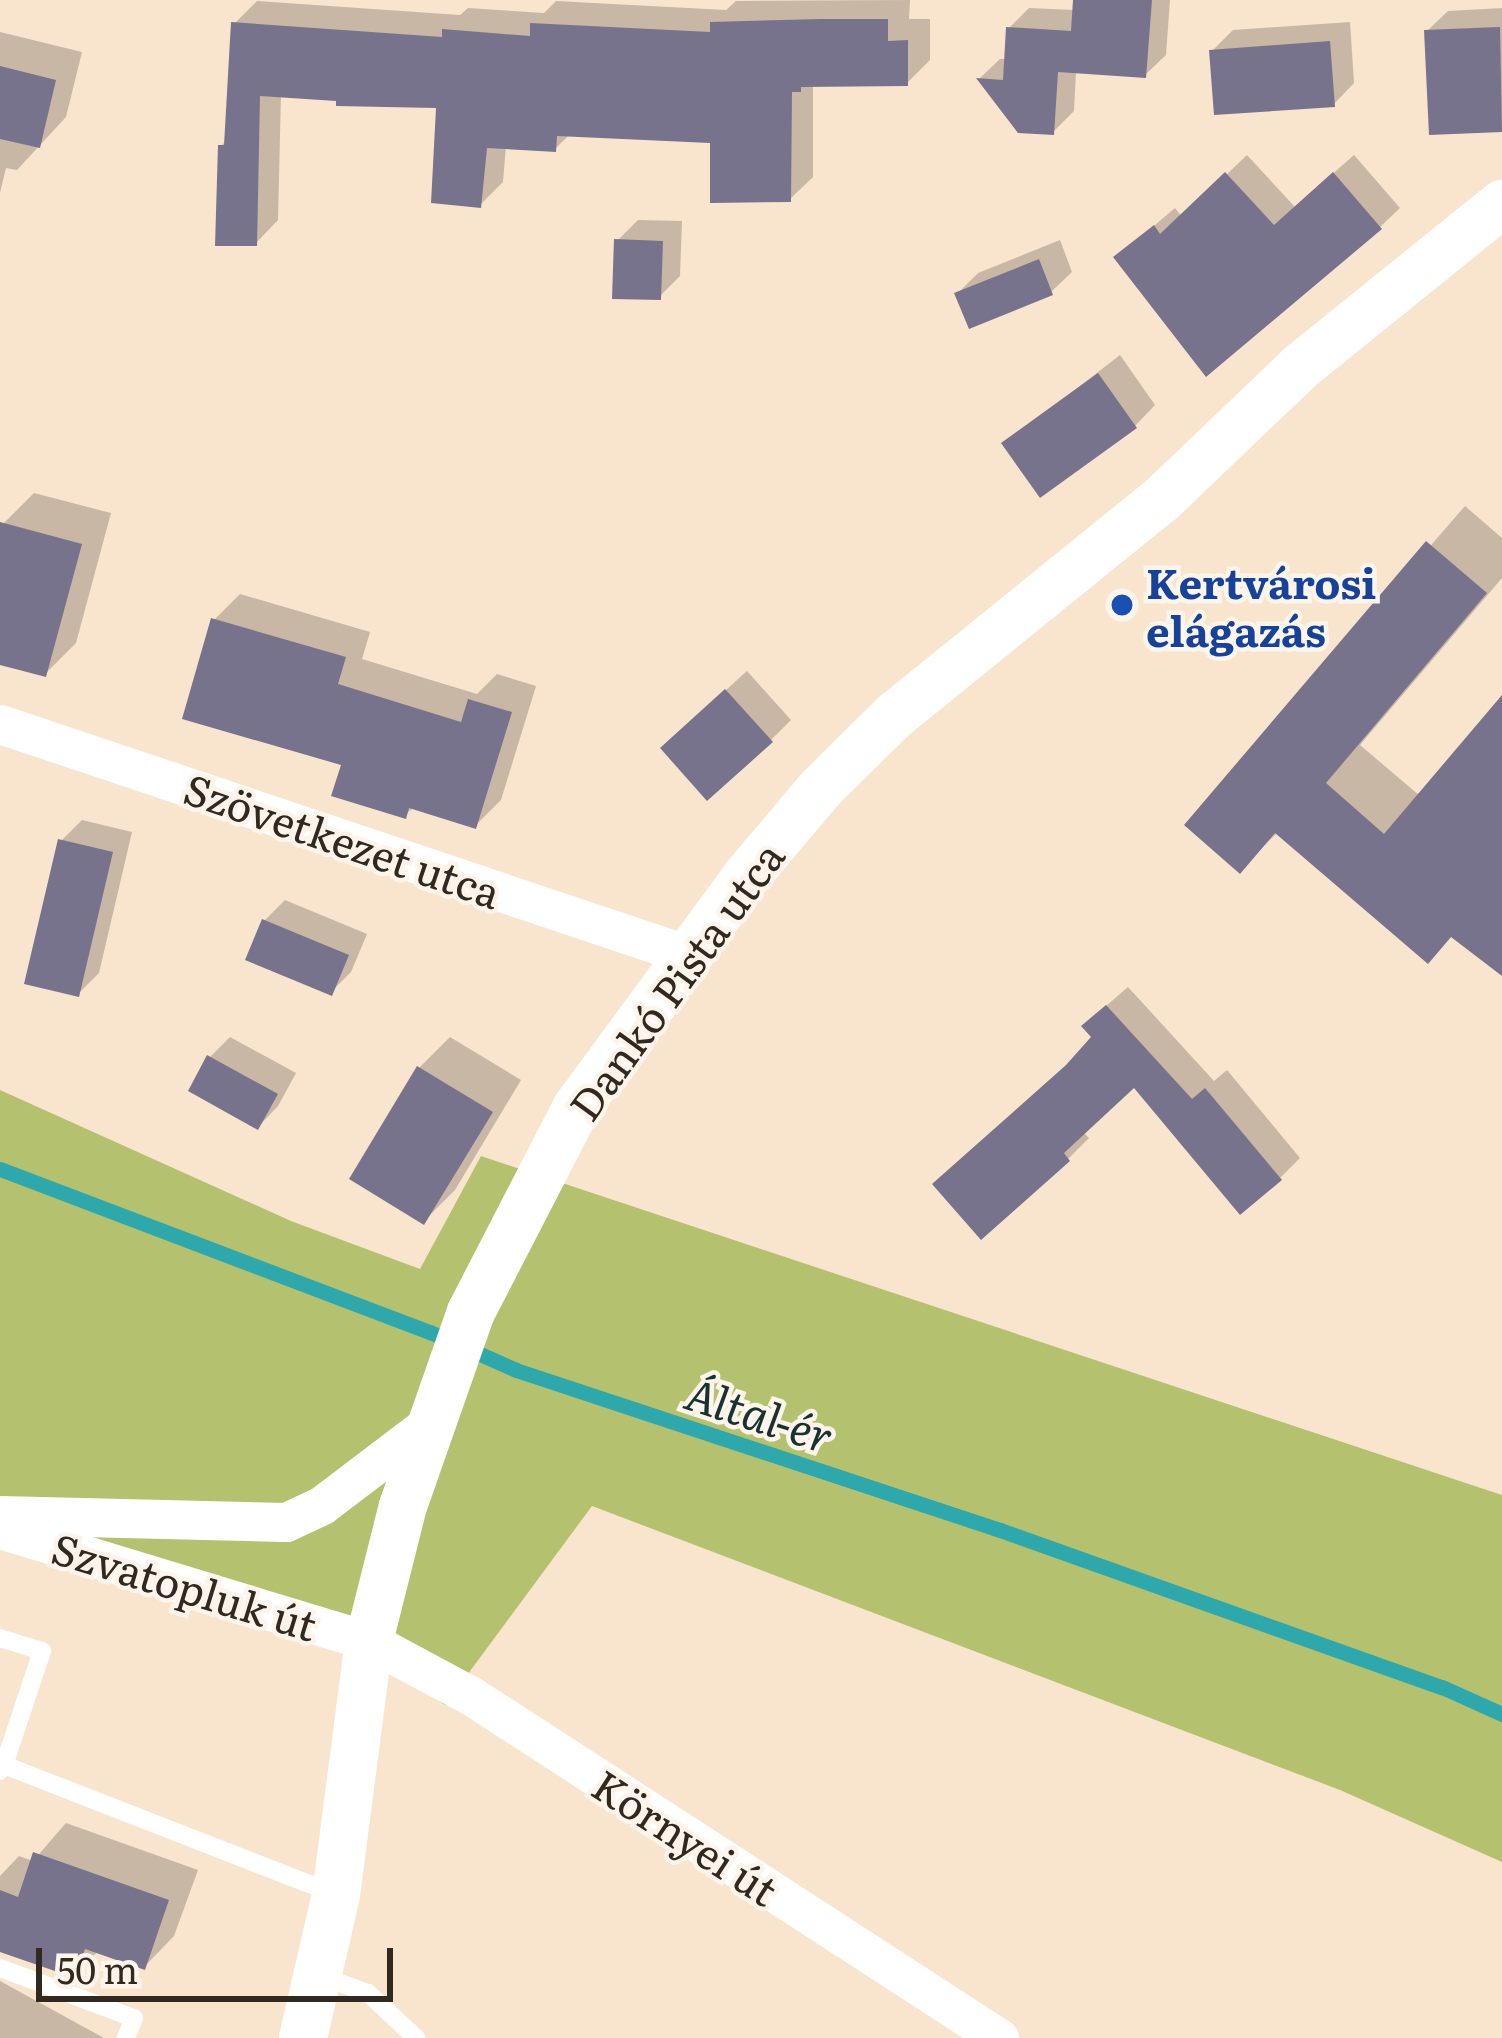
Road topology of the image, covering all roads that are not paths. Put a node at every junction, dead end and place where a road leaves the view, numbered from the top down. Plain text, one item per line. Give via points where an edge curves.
1 (1502, 204) edge
2 (0, 724) edge
3 (686, 954) junction
4 (430, 1423) junction
5 (0, 1514) edge
6 (0, 1529) edge
7 (0, 1637) edge
8 (369, 1641) junction
9 (2, 1768) edge
10 (337, 1895) junction
11 (0, 1968) edge
12 (320, 1976) junction
13 (126, 2038) edge
14 (303, 2038) edge
15 (416, 2038) edge
16 (999, 2038) edge

1 - 3 street, Dankó Pista utca via 1300,367 1161,500 894,716 822,787
2 - 3 street, Szövetkezet utca
3 - 4 street, Dankó Pista utca via 577,1107 471,1312
4 - 5 street, Szvatopluk út via 322,1505 286,1522
4 - 8 street, Dankó Pista utca
6 - 8 street, Szvatopluk út
7 - 9 lane via 42,1651
8 - 10 street, Dankó Pista utca
8 - 16 street, Környei út via 473,1697
9 - 10 lane
10 - 12 street, Dankó Pista utca
11 - 13 lane via 134,2018
12 - 14 street, Dankó Pista utca
12 - 15 lane via 368,1993

